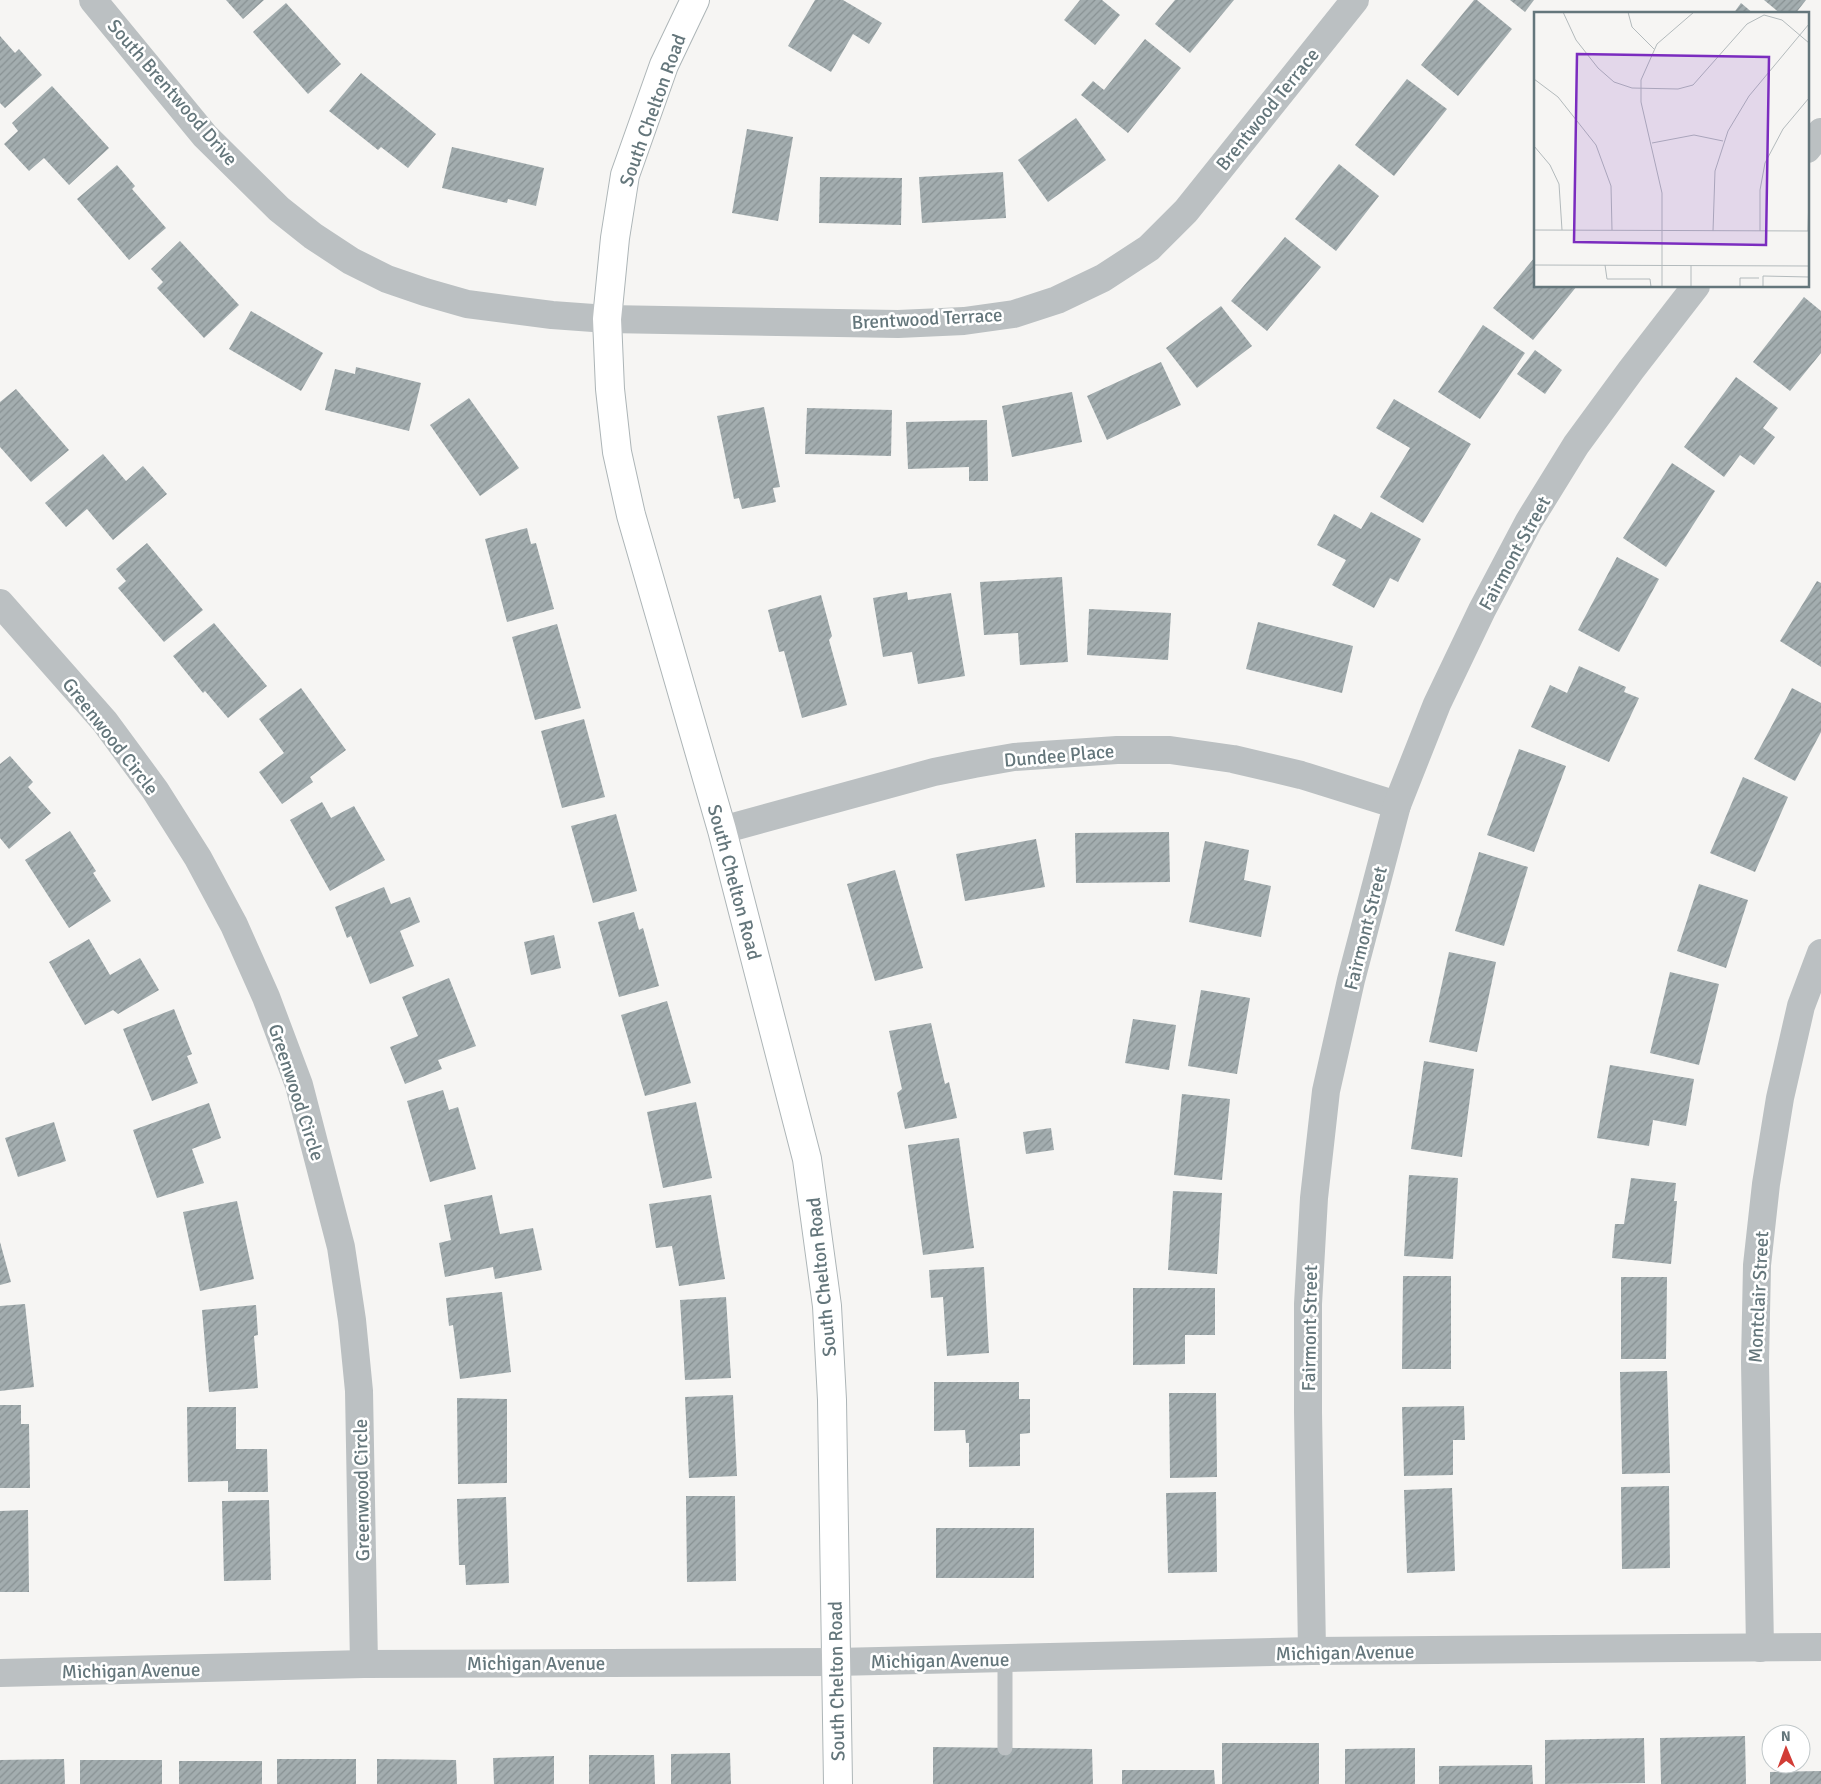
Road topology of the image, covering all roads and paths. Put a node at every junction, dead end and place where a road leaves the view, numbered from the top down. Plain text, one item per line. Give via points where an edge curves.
1 (93, 0) edge
2 (695, 0) edge
3 (1355, 0) edge
4 (1821, 132) edge
5 (1808, 148) edge
6 (1694, 288) edge
7 (607, 319) junction
8 (0, 603) edge
9 (1397, 805) junction
10 (722, 830) junction
11 (1821, 952) edge
12 (1821, 1647) edge
13 (1760, 1648) junction
14 (1312, 1651) junction
15 (1005, 1658) junction
16 (836, 1662) junction
17 (364, 1664) junction
18 (0, 1673) edge
19 (1005, 1748) dead end
20 (838, 1784) edge

1 - 7 street, South Brentwood Drive via 212,142 279,209 351,261 387,279 467,304
2 - 7 main road, South Chelton Road via 664,65 626,175 615,238
3 - 7 street, Brentwood Terrace via 1186,211 1150,248 1104,278 1057,300 1014,314 964,321 898,324
4 - 5 street
6 - 9 street, Fairmont Street via 1576,445 1529,521 1437,704
7 - 10 main road, South Chelton Road via 610,389 619,461 631,516
8 - 17 street, Greenwood Circle via 104,722 155,790 198,858 234,925 266,997 299,1085 322,1167 352,1320 359,1391
9 - 10 street, Dundee Place via 1302,775 1233,759 1170,750 1117,750 1014,757 934,772
9 - 14 street, Fairmont Street via 1326,1091 1314,1198 1308,1324
10 - 16 main road, South Chelton Road via 807,1159 819,1240 827,1306 832,1400
11 - 13 street, Montclair Street via 1801,1006 1780,1098 1757,1265 1754,1362
12 - 13 street, Michigan Avenue
13 - 14 street, Michigan Avenue
14 - 15 street, Michigan Avenue
15 - 16 street, Michigan Avenue
15 - 19 lane
16 - 17 street, Michigan Avenue
16 - 20 main road, South Chelton Road
17 - 18 street, Michigan Avenue

